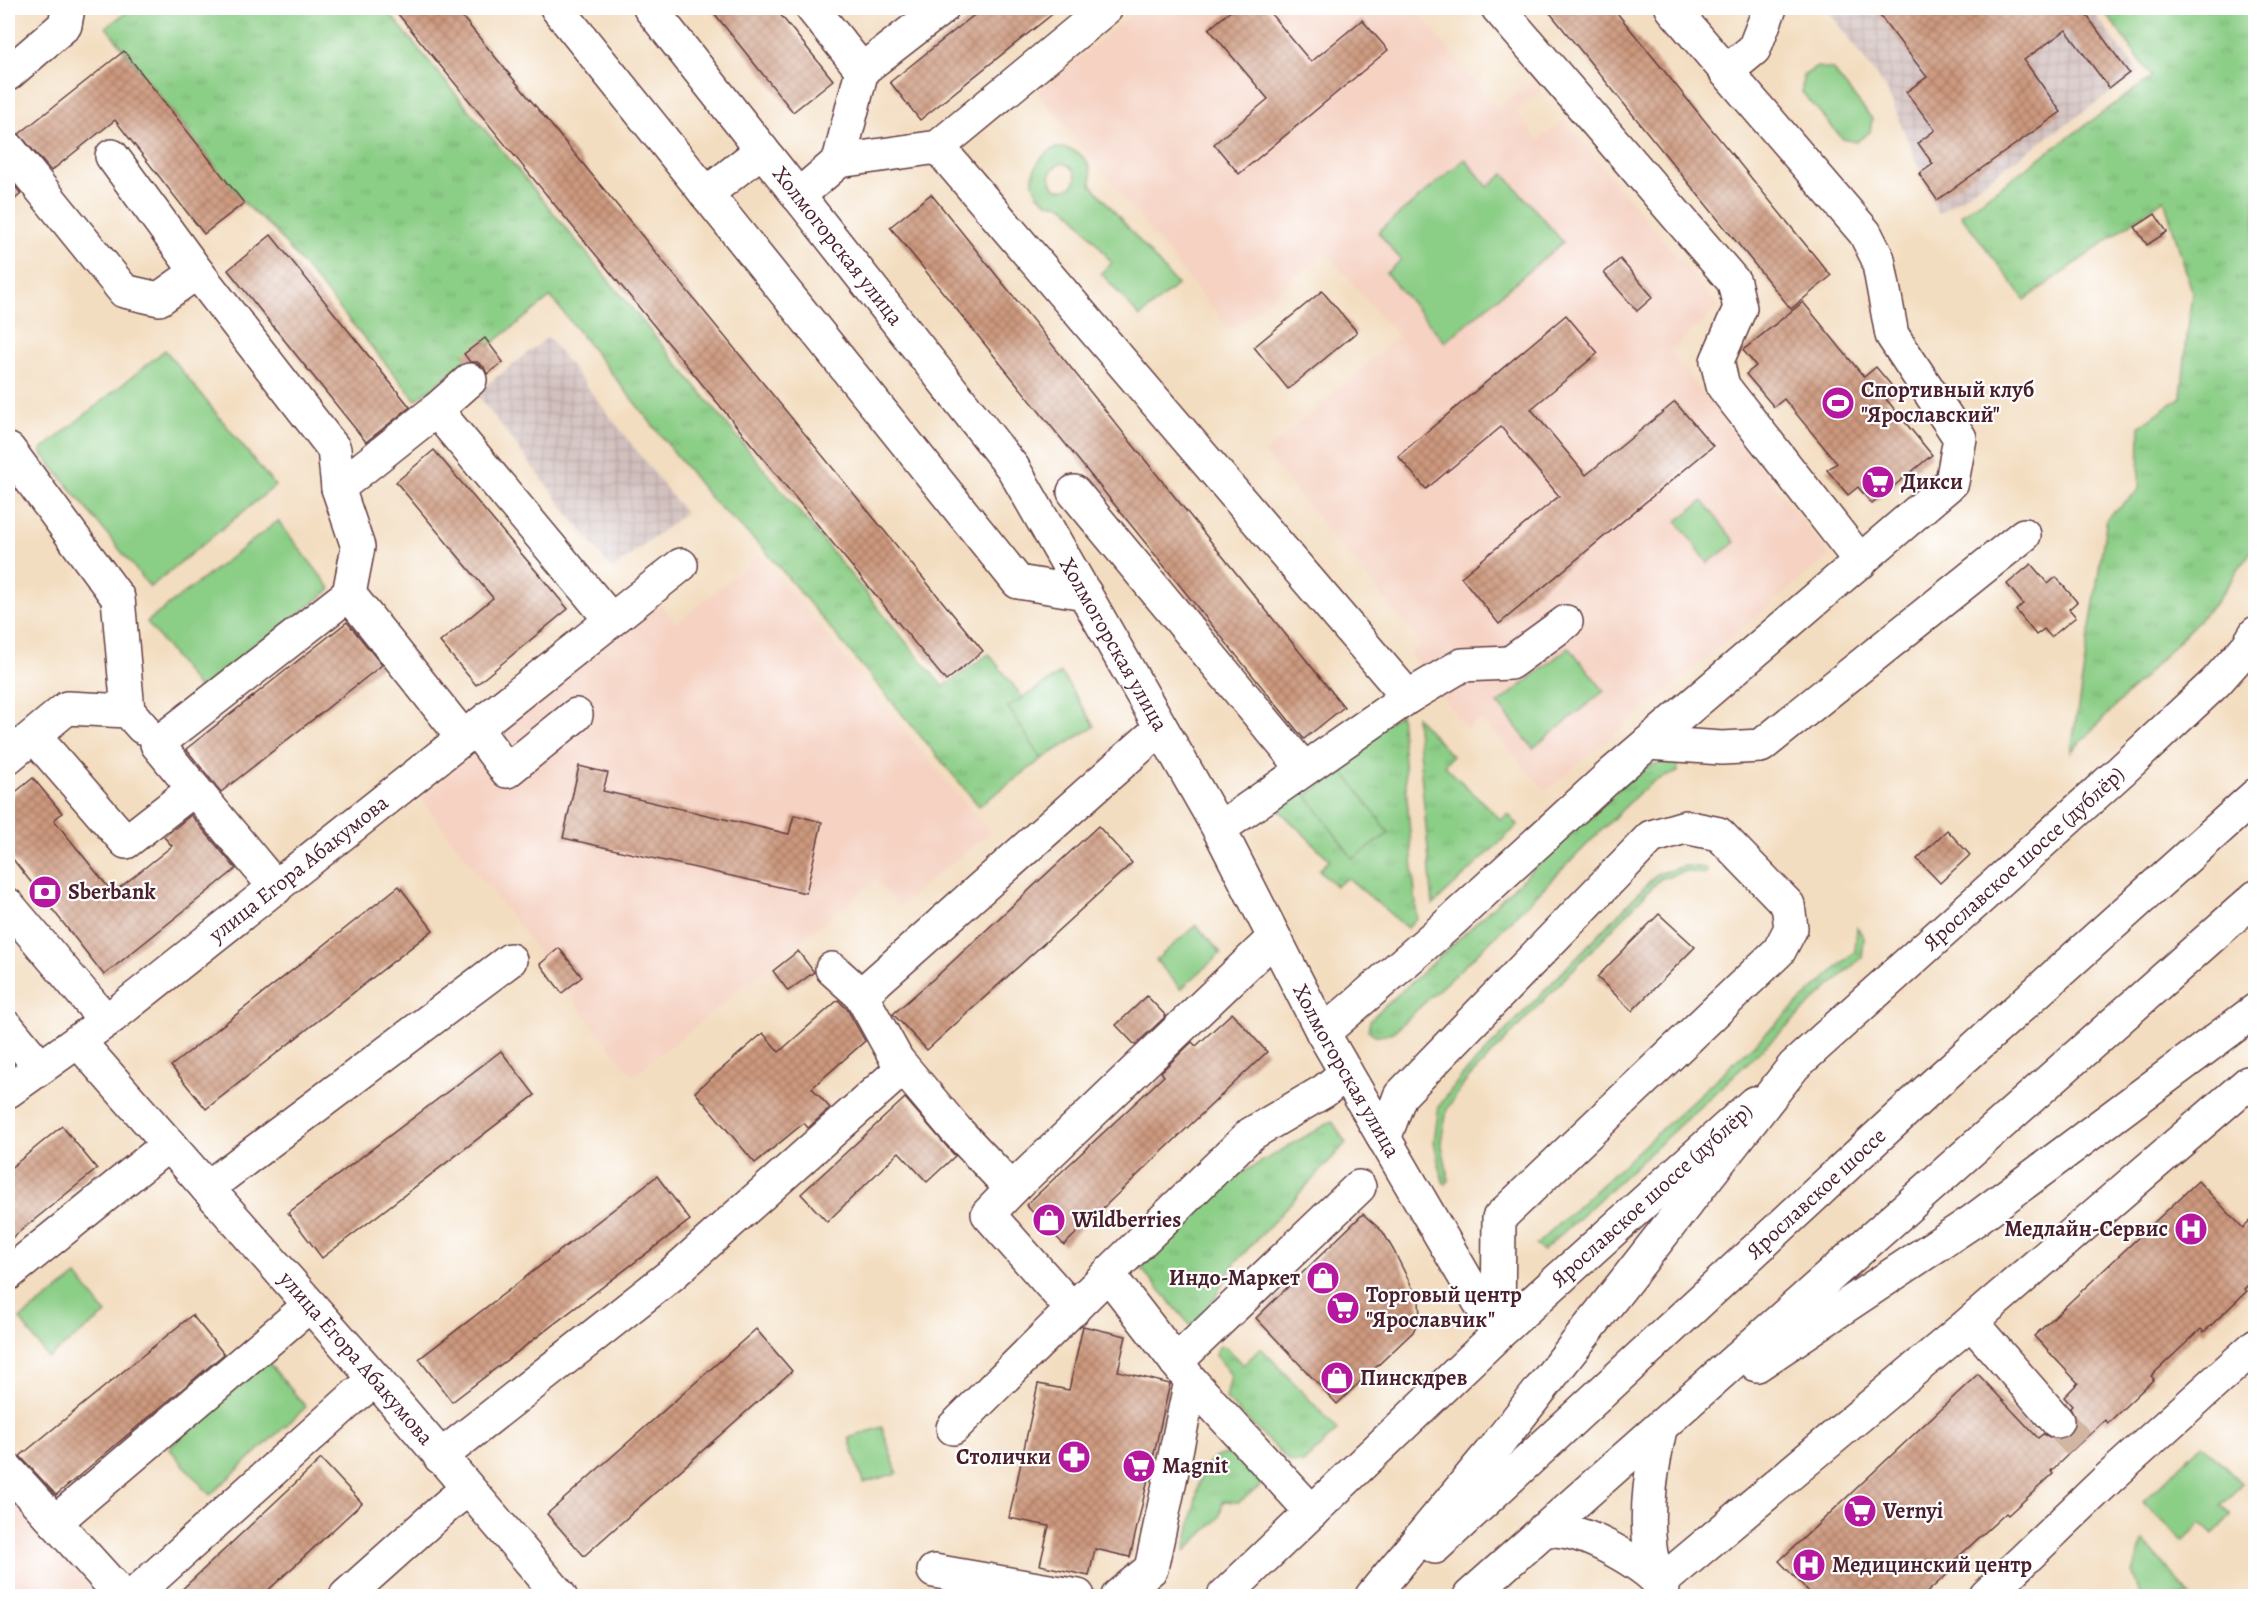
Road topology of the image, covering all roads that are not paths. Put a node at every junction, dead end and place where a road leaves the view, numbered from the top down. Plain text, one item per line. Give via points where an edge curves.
1 (68, 8) edge
2 (557, 8) edge
3 (650, 8) edge
4 (812, 8) edge
5 (942, 8) edge
6 (1106, 8) edge
7 (1498, 8) edge
8 (1672, 8) edge
9 (1770, 8) edge
10 (862, 70) junction
11 (1726, 72) junction
12 (8, 74) edge
13 (938, 147) junction
14 (8, 148) edge
15 (762, 150) junction
16 (112, 156) dead end
17 (839, 161) junction
18 (706, 194) junction
19 (798, 196) junction
20 (197, 272) junction
21 (470, 380) dead end
22 (436, 410) junction
23 (8, 451) edge
24 (338, 488) junction
25 (1074, 492) dead end
26 (2025, 535) dead end
27 (1861, 562) junction
28 (681, 565) dead end
29 (349, 594) junction
30 (1085, 594) junction
31 (611, 620) junction
32 (1566, 622) dead end
33 (2256, 633) edge
34 (2256, 654) edge
35 (2216, 682) junction
36 (1408, 697) junction
37 (128, 711) junction
38 (576, 715) dead end
39 (1161, 728) junction
40 (469, 733) junction
41 (34, 736) junction
42 (1648, 743) junction
43 (157, 744) junction
44 (8, 757) edge
45 (1304, 770) junction
46 (194, 789) junction
47 (2256, 795) edge
48 (1219, 829) junction
49 (276, 888) junction
50 (2256, 897) edge
51 (8, 905) edge
52 (1274, 938) junction
53 (510, 960) dead end
54 (832, 969) dead end
55 (861, 995) junction
56 (2256, 1010) edge
57 (106, 1021) junction
58 (8, 1028) edge
59 (1323, 1033) junction
60 (78, 1041) junction
61 (1794, 1066) junction
62 (40, 1067) junction
63 (903, 1068) junction
64 (1346, 1073) junction
65 (2256, 1090) edge
66 (8, 1091) edge
67 (1384, 1139) junction
68 (169, 1144) junction
69 (207, 1188) junction
70 (1359, 1188) dead end
71 (1012, 1189) junction
72 (8, 1274) edge
73 (1108, 1274) junction
74 (310, 1305) junction
75 (1072, 1310) junction
76 (1971, 1322) junction
77 (1498, 1334) junction
78 (2256, 1345) edge
79 (1184, 1371) junction
80 (376, 1380) junction
81 (2057, 1421) tunnel mouth
82 (953, 1428) dead end
83 (1660, 1429) junction
84 (440, 1457) junction
85 (8, 1470) edge
86 (468, 1489) junction
87 (1312, 1512) junction
88 (55, 1522) junction
89 (1544, 1529) junction
90 (934, 1571) dead end
91 (1664, 1590) edge
92 (122, 1596) edge
93 (133, 1596) edge
94 (346, 1596) edge
95 (560, 1596) edge
96 (1078, 1596) edge
97 (1118, 1596) edge
98 (1224, 1596) edge
99 (1372, 1596) edge
100 (1380, 1596) edge
101 (1470, 1596) edge
102 (1986, 1596) edge

1 - 12 street via 65,25
2 - 18 street
3 - 15 street, Холмогорская улица
4 - 10 street
5 - 10 street
6 - 13 street
7 - 27 street via 1734,282 1740,308 1717,361 1723,386
8 - 11 street
9 - 11 street via 1754,49
10 - 17 street
11 - 27 street via 1865,233 1878,259 1892,334 1960,438 1952,482
13 - 17 street
13 - 36 street
14 - 20 street via 124,291 159,299
15 - 18 street
15 - 19 street, Холмогорская улица
16 - 20 street
17 - 19 street
18 - 30 street via 1018,582
19 - 30 street, Холмогорская улица via 1013,468
20 - 24 street via 334,449
21 - 22 street
22 - 24 street
22 - 31 street
23 - 37 street via 118,598
24 - 29 street via 358,547
25 - 45 street
26 - 42 street via 1761,746 1722,748
27 - 42 street
28 - 31 street, улица Егора Абакумова
29 - 40 street
29 - 43 street
30 - 39 street, Холмогорская улица
31 - 40 street, улица Егора Абакумова
32 - 36 street via 1510,663 1462,665
33 - 35 street
34 - 35 street, Ярославское шоссе (дублёр)
35 - 61 street, Ярославское шоссе (дублёр)
36 - 45 street
37 - 41 street via 67,708
37 - 43 street
38 - 40 street via 507,771
39 - 48 street, Холмогорская улица
39 - 55 street
40 - 49 street, улица Егора Абакумова
41 - 44 street
41 - 46 street via 126,842
42 - 59 street
43 - 46 street
45 - 48 street
46 - 49 street
47 - 100 street, Ярославское шоссе via 1928,1090
48 - 52 street, Холмогорская улица
49 - 57 street, улица Егора Абакумова
50 - 83 street
51 - 57 street
52 - 59 street, Холмогорская улица
52 - 71 street
53 - 69 street
54 - 55 street
55 - 63 street
56 - 83 street via 1973,1221
57 - 60 street, улица Егора Абакумова
58 - 62 street
59 - 64 street, Холмогорская улица
60 - 62 street, улица Егора Абакумова
60 - 68 street, улица Егора Абакумова
61 - 77 street, Ярославское шоссе (дублёр)
61 - 99 street, Ярославское шоссе (дублёр) via 1505,1436
62 - 66 street, улица Егора Абакумова
63 - 71 street
63 - 84 street via 671,1275
64 - 67 street, Холмогорская улица
64 - 73 street via 1324,1091 1251,1134
65 - 76 street via 2248,1083
67 - 77 street, Холмогорская улица
67 - 77 street via 1400,1096 1651,837 1685,827 1719,834 1788,905 1791,928 1779,951 1499,1218
68 - 69 street, улица Егора Абакумова
68 - 72 street
69 - 74 street, улица Егора Абакумова
70 - 79 street
71 - 75 street via 988,1214
73 - 75 street
73 - 79 street
74 - 80 street, улица Егора Абакумова
74 - 88 street
75 - 82 street
76 - 81 street
76 - 91 street
77 - 87 street, Ярославское шоссе (дублёр)
78 - 102 street
79 - 87 street
79 - 97 street via 1151,1569
80 - 84 street, улица Егора Абакумова
80 - 93 street
83 - 89 street
83 - 91 street via 1652,1464 1648,1517 1650,1549
84 - 86 street, улица Егора Абакумова
85 - 88 street
86 - 94 street
86 - 95 street, улица Егора Абакумова
87 - 98 street, Ярославское шоссе (дублёр)
88 - 92 street
89 - 91 street via 1589,1538 1633,1562
89 - 101 street
90 - 96 street

